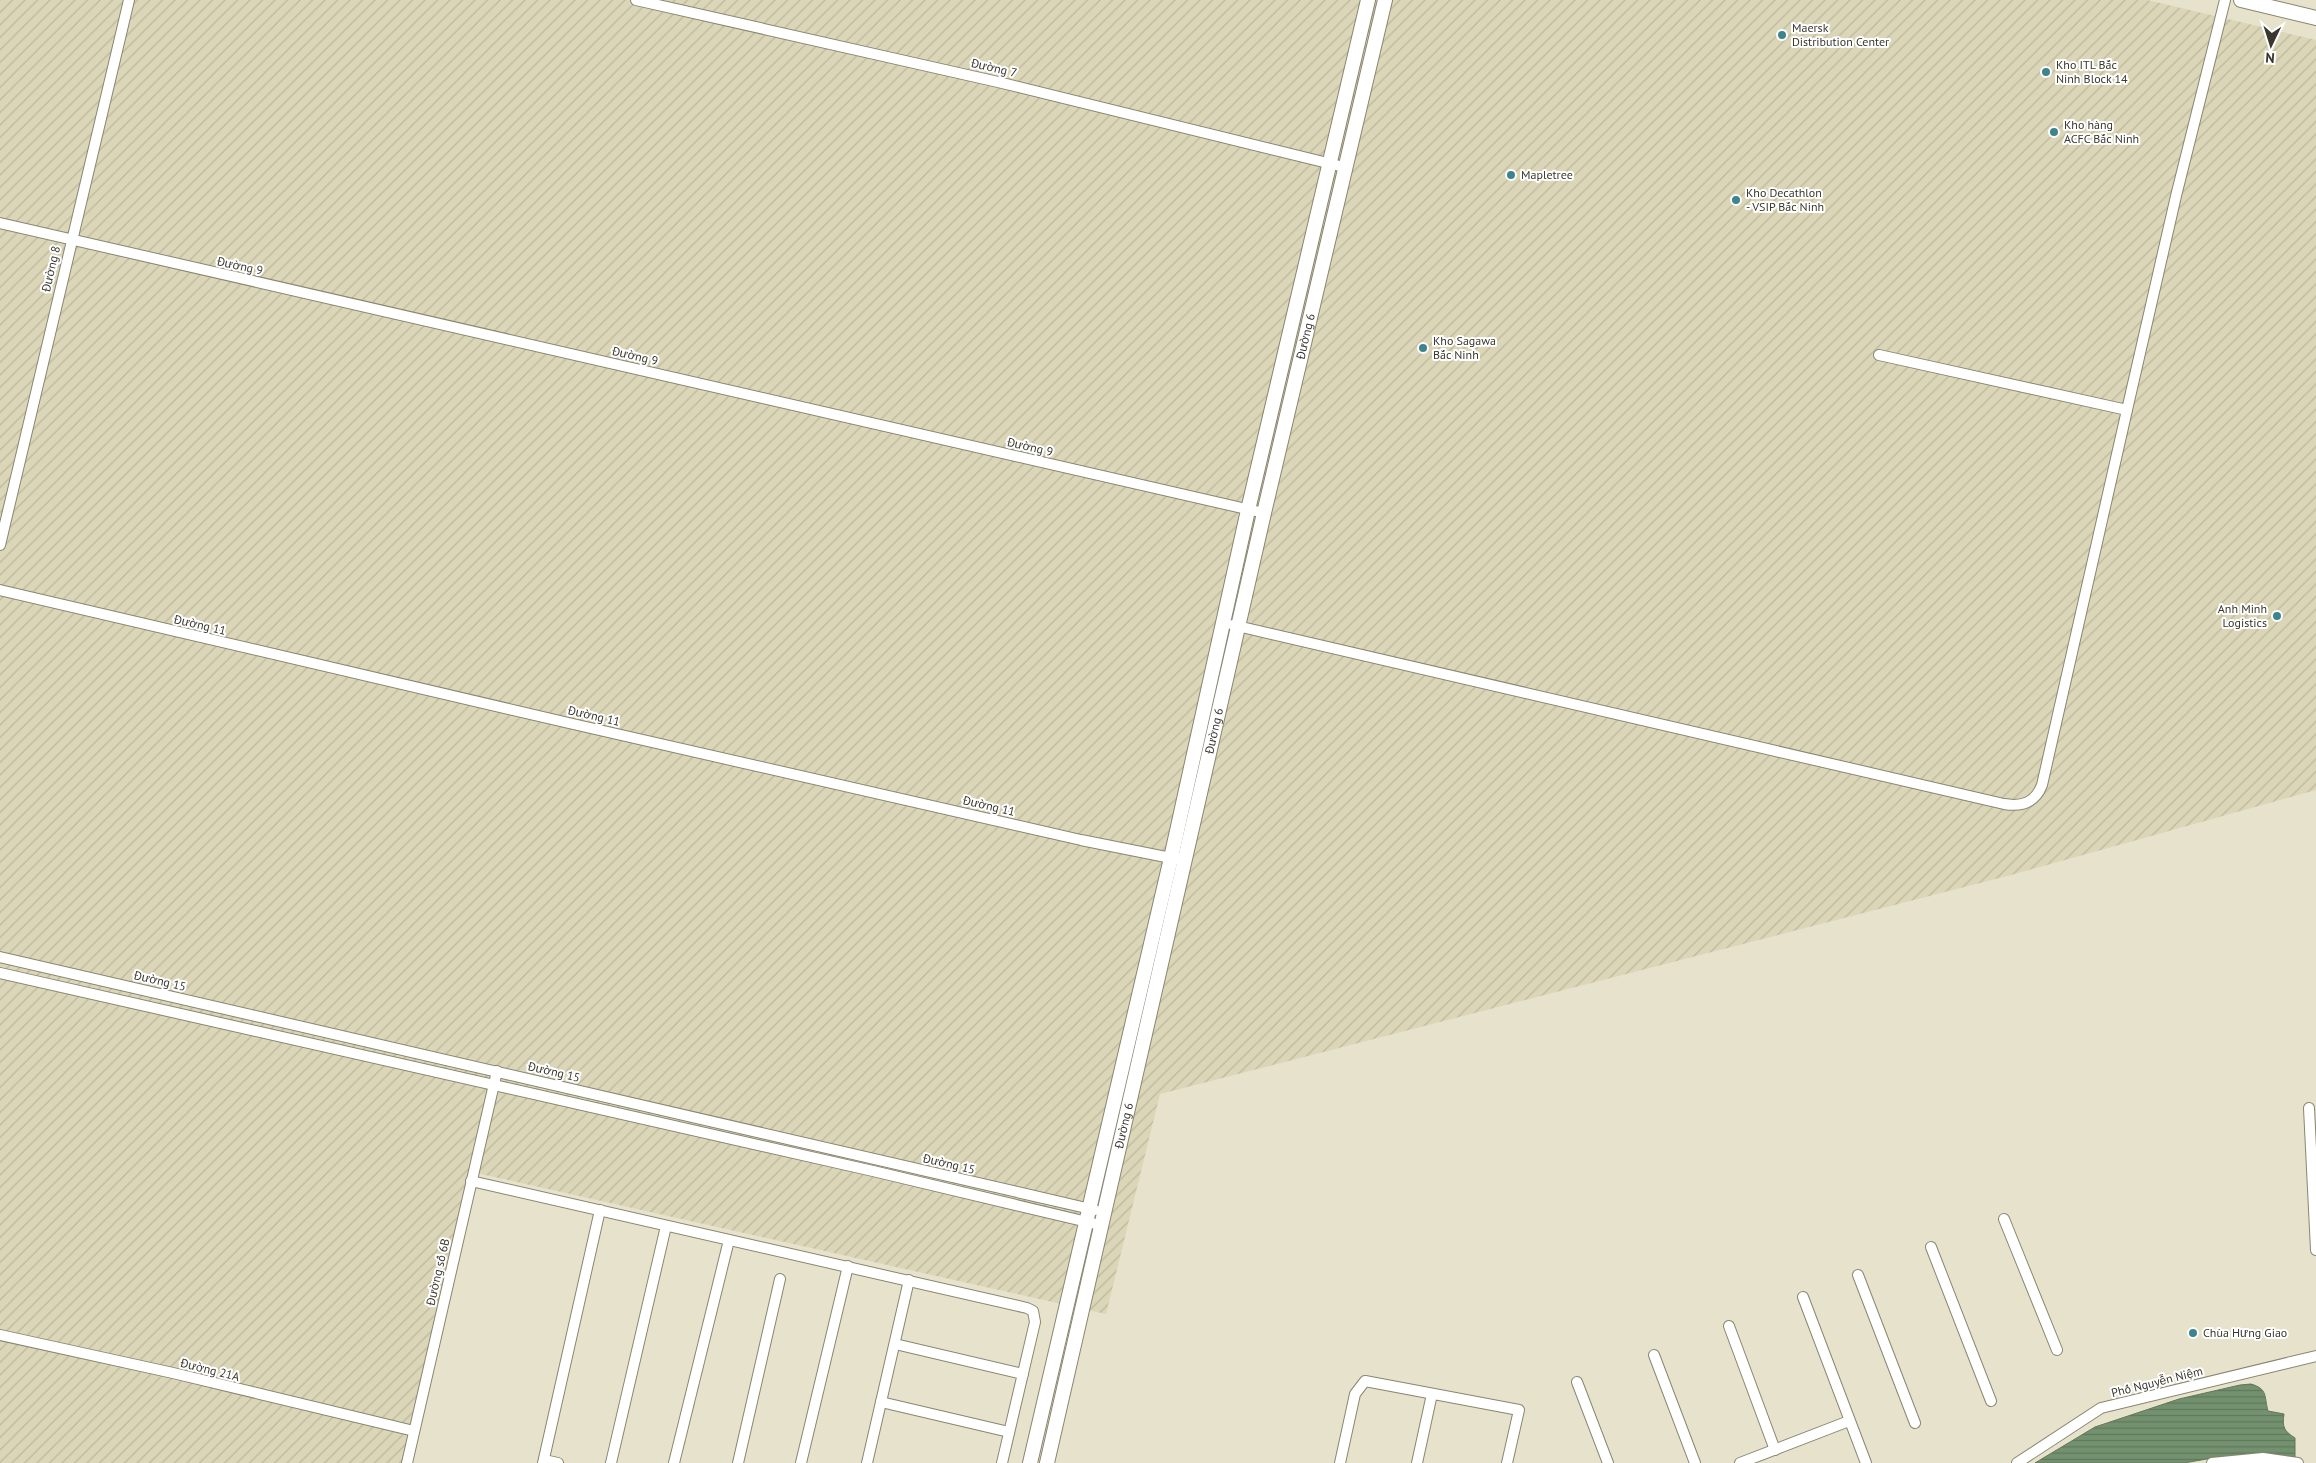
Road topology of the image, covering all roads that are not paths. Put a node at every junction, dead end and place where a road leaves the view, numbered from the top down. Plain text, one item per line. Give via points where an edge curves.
1 (129, 0) edge
2 (636, 0) edge
3 (1368, 0) edge
4 (1385, 0) edge
5 (2225, 0) edge
6 (2240, 0) edge
7 (2316, 18) edge
8 (1329, 163) junction
9 (1344, 167) junction
10 (0, 223) edge
11 (71, 239) junction
12 (1879, 355) dead end
13 (2127, 410) junction
14 (1248, 510) junction
15 (1264, 513) junction
16 (0, 545) edge
17 (0, 590) edge
18 (1223, 622) junction
19 (1238, 626) junction
20 (1178, 859) junction
21 (0, 957) edge
22 (0, 973) edge
23 (497, 1071) junction
24 (494, 1086) junction
25 (2309, 1108) dead end
26 (888, 1162) junction
27 (886, 1174) junction
28 (471, 1181) junction
29 (600, 1210) junction
30 (1087, 1215) junction
31 (1102, 1218) junction
32 (2004, 1219) dead end
33 (666, 1226) junction
34 (2315, 1236) edge
35 (729, 1240) junction
36 (1931, 1247) dead end
37 (2316, 1250) edge
38 (848, 1266) junction
39 (1858, 1275) dead end
40 (780, 1278) dead end
41 (909, 1280) junction
42 (1803, 1296) dead end
43 (1729, 1326) dead end
44 (0, 1335) edge
45 (895, 1344) junction
46 (2057, 1350) dead end
47 (1654, 1355) dead end
48 (2316, 1356) edge
49 (1023, 1374) junction
50 (1577, 1382) dead end
51 (1432, 1394) junction
52 (1991, 1401) dead end
53 (881, 1402) junction
54 (1849, 1421) junction
55 (1915, 1423) dead end
56 (414, 1432) junction
57 (1009, 1432) junction
58 (1775, 1450) junction
59 (544, 1461) edge
60 (407, 1463) edge
61 (558, 1463) edge
62 (611, 1463) edge
63 (674, 1463) edge
64 (738, 1463) edge
65 (801, 1463) edge
66 (869, 1463) edge
67 (1002, 1463) edge
68 (1030, 1463) edge
69 (1046, 1463) edge
70 (1340, 1463) edge
71 (1417, 1463) edge
72 (1507, 1463) edge
73 (1608, 1463) edge
74 (1695, 1463) edge
75 (1740, 1463) edge
76 (1866, 1463) edge
77 (2017, 1463) edge
78 (2212, 1463) edge
79 (2298, 1463) edge

1 - 11 street, Đường 8
2 - 8 street, Đường 7 via 979,78
3 - 8 main road, Đường 6
4 - 9 main road, Đường 6
5 - 13 street
6 - 7 main road
8 - 9 street, Đường 7
8 - 14 main road, Đường 6
9 - 15 main road, Đường 6
10 - 11 street, Đường 9
11 - 14 street, Đường 9
11 - 16 street, Đường 8
12 - 13 street
13 - 19 street via 2042,785 2034,799 2024,804 2015,806 1984,800
14 - 15 street, Đường 9
14 - 18 main road, Đường 6
15 - 19 main road, Đường 6
17 - 20 street, Đường 11 via 589,728 1081,840
18 - 19 street
18 - 20 main road, Đường 6
19 - 20 main road, Đường 6
20 - 30 main road, Đường 6
20 - 31 main road, Đường 6
21 - 23 street, Đường 15
22 - 24 street, Đường 15
23 - 24 street, Đường số 6B
23 - 26 street, Đường 15
24 - 27 street, Đường 15
24 - 28 street, Đường số 6B
25 - 34 street
26 - 27 street
26 - 30 street, Đường 15
27 - 30 street, Đường 15
28 - 29 street
28 - 56 street, Đường số 6B
29 - 33 street
29 - 59 street
30 - 31 street, Đường 15
30 - 68 main road, Đường 6
31 - 69 main road, Đường 6
32 - 46 street
33 - 35 street
33 - 62 street
34 - 37 street
35 - 38 street
35 - 63 street
36 - 52 street
38 - 41 street
38 - 65 street
39 - 55 street
40 - 64 street
41 - 45 street
41 - 49 street via 1033,1311 1035,1322
42 - 54 street
43 - 58 street
44 - 56 street, Đường 21A
45 - 49 street
45 - 53 street
47 - 74 street
48 - 77 street, Phố Nguyễn Niệm via 2101,1408
49 - 57 street
50 - 73 street
51 - 70 street via 1365,1381 1355,1394
51 - 71 street
51 - 72 street via 1519,1410
53 - 57 street
53 - 66 street
54 - 58 street
54 - 76 street
56 - 60 street, Đường số 6B
57 - 67 street
58 - 75 street
59 - 61 street
78 - 79 street via 2263,1458

